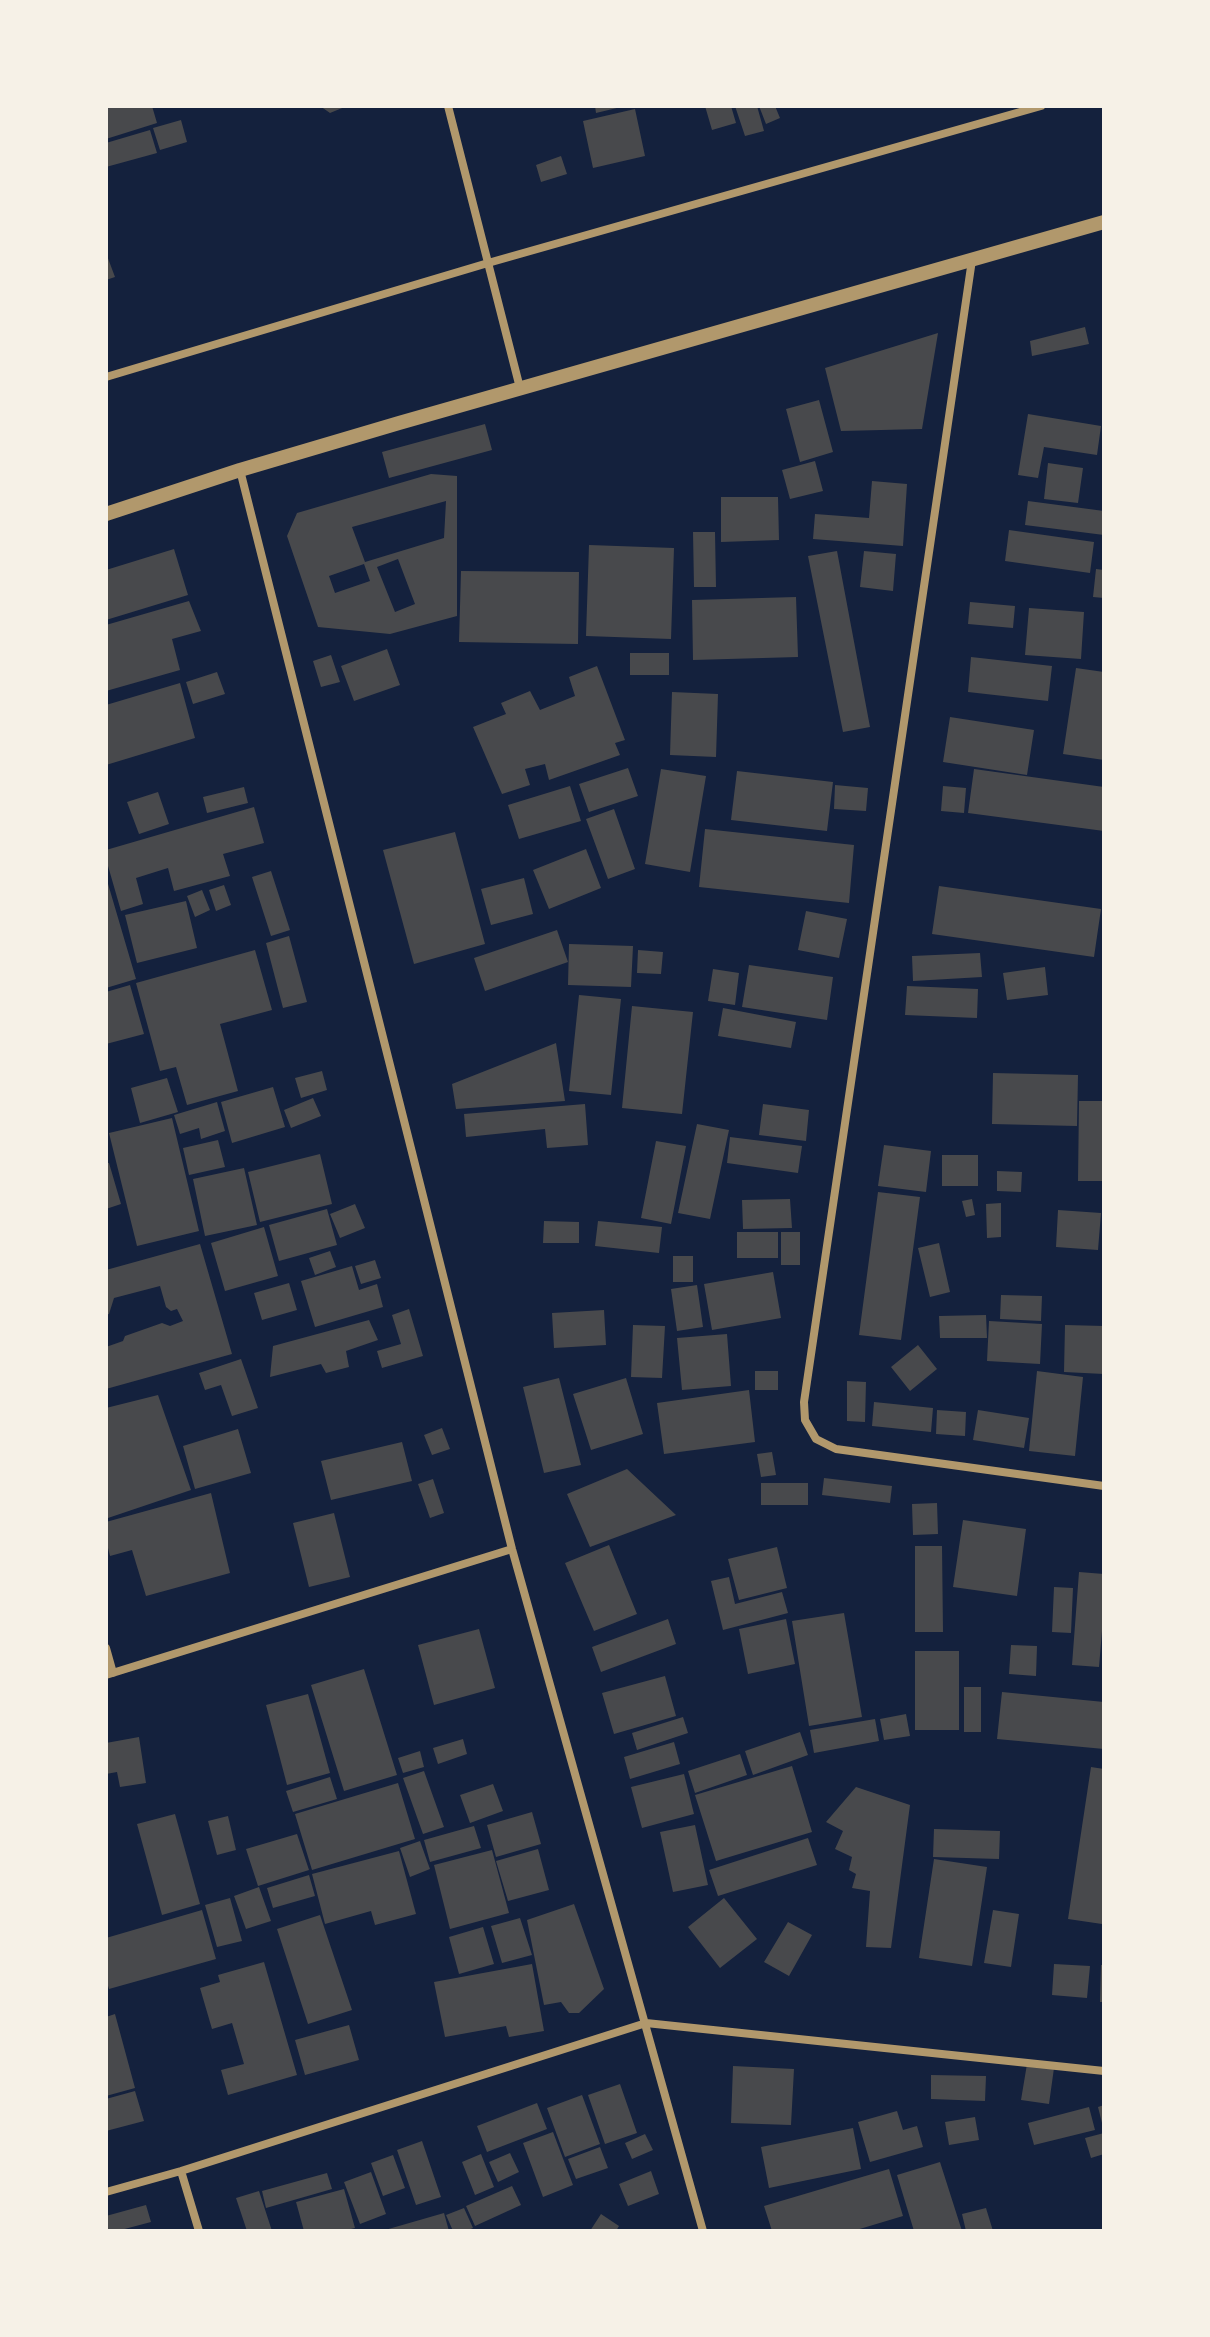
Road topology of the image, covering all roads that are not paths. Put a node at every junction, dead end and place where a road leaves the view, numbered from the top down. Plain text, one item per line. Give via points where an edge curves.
1 (448, 106) edge
2 (1041, 106) edge
3 (1104, 222) edge
4 (972, 260) junction
5 (488, 263) junction
6 (106, 377) edge
7 (520, 388) junction
8 (240, 470) junction
9 (106, 514) edge
10 (1104, 1486) edge
11 (512, 1549) junction
12 (106, 1648) edge
13 (109, 1674) edge
14 (646, 2023) junction
15 (1104, 2071) edge
16 (181, 2171) junction
17 (106, 2192) edge
18 (199, 2231) edge
19 (703, 2231) edge

1 - 5 street
2 - 5 street
3 - 4 street
4 - 7 street
4 - 10 street via 805,1420 816,1439 836,1449
5 - 6 street
5 - 7 street
7 - 8 street
8 - 9 street
8 - 11 street
11 - 13 street
11 - 14 street
12 - 13 street
14 - 15 street
14 - 16 street
14 - 19 street
16 - 17 street
16 - 18 street

